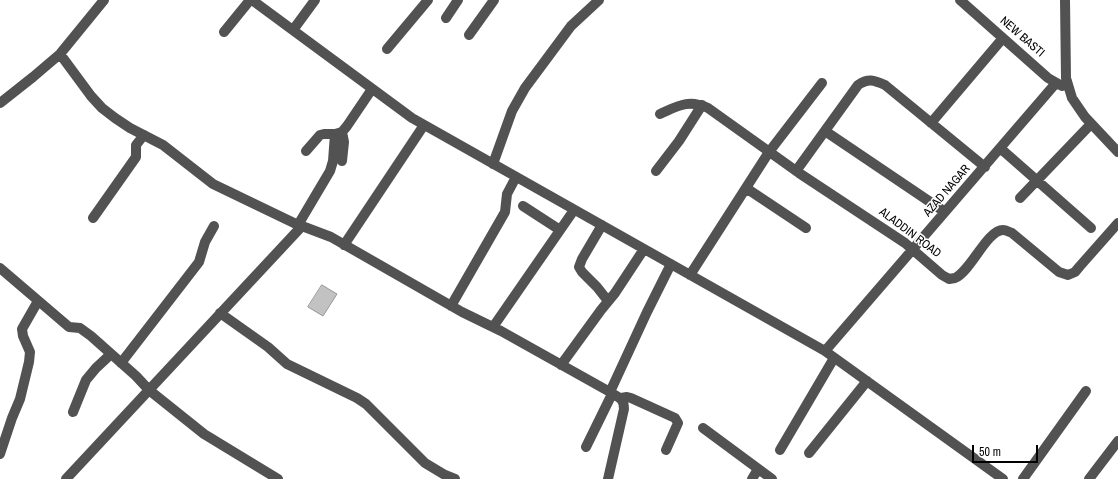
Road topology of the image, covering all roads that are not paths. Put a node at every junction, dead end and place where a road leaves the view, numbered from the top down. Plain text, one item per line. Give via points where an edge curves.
1 (104, 0) edge
2 (251, 0) edge
3 (315, 0) edge
4 (428, 0) edge
5 (458, 0) edge
6 (494, 0) edge
7 (599, 0) edge
8 (960, 0) edge
9 (1065, 0) edge
10 (446, 18) dead end
11 (293, 30) junction
12 (224, 32) dead end
13 (469, 35) dead end
14 (1003, 38) junction
15 (387, 49) dead end
16 (60, 54) junction
17 (822, 83) dead end
18 (1056, 83) junction
19 (372, 89) junction
20 (1070, 90) junction
21 (0, 103) edge
22 (702, 105) junction
23 (660, 114) dead end
24 (931, 123) junction
25 (1091, 124) junction
26 (424, 125) junction
27 (825, 131) junction
28 (338, 133) junction
29 (144, 135) junction
30 (1000, 148) junction
31 (306, 151) dead end
32 (768, 152) junction
33 (1118, 152) edge
34 (342, 161) dead end
35 (493, 164) junction
36 (985, 167) junction
37 (656, 171) dead end
38 (796, 171) junction
39 (516, 177) junction
40 (1036, 180) junction
41 (746, 188) junction
42 (1020, 198) dead end
43 (523, 206) dead end
44 (574, 210) junction
45 (946, 212) junction
46 (93, 218) dead end
47 (1118, 223) edge
48 (602, 225) junction
49 (214, 226) dead end
50 (300, 226) junction
51 (806, 228) dead end
52 (1090, 228) dead end
53 (560, 230) junction
54 (344, 245) junction
55 (644, 249) junction
56 (913, 249) junction
57 (671, 264) junction
58 (0, 268) edge
59 (690, 275) junction
60 (38, 301) junction
61 (608, 301) junction
62 (451, 306) junction
63 (220, 313) junction
64 (493, 327) junction
65 (825, 350) junction
66 (111, 354) junction
67 (834, 358) junction
68 (121, 363) junction
69 (561, 365) junction
70 (867, 381) junction
71 (149, 390) junction
72 (1086, 391) dead end
73 (611, 393) junction
74 (621, 398) junction
75 (73, 412) dead end
76 (703, 428) dead end
77 (1118, 441) edge
78 (1, 447) edge
79 (586, 447) dead end
80 (666, 450) dead end
81 (780, 450) dead end
82 (809, 453) dead end
83 (758, 468) junction
84 (66, 479) edge
85 (278, 479) edge
86 (455, 479) edge
87 (608, 479) edge
88 (752, 479) edge
89 (772, 479) edge
90 (1003, 479) edge
91 (1023, 479) edge
92 (1089, 479) edge

1 - 16 street
2 - 11 street
2 - 12 street
3 - 11 street
4 - 15 street
5 - 10 street
6 - 13 street
7 - 35 street via 570,26 525,88 512,111
8 - 14 street, NEW BASTI
9 - 20 street via 1066,78
11 - 19 street
14 - 18 street, NEW BASTI
14 - 24 street
16 - 21 street
16 - 29 street via 102,108
17 - 32 street
18 - 20 street, NEW BASTI
18 - 30 street, AZAD NAGAR
19 - 26 street
19 - 28 street via 347,126
20 - 25 street via 1072,98
22 - 23 street, ALADDIN ROAD via 682,104
22 - 32 street, ALADDIN ROAD
22 - 37 street via 685,133
24 - 27 street via 884,85 871,80 858,85
24 - 36 street
25 - 33 street
25 - 40 street
26 - 35 street
26 - 54 street
27 - 38 street
27 - 45 street
28 - 31 street via 320,135
28 - 34 street via 344,142
28 - 50 street via 330,171
29 - 46 street via 136,145 136,157
29 - 50 street via 163,145 213,184
30 - 36 street, AZAD NAGAR
30 - 40 street
32 - 38 street, ALADDIN ROAD
32 - 41 street
35 - 39 street
36 - 45 street, AZAD NAGAR
38 - 56 street, ALADDIN ROAD
39 - 44 street
39 - 62 street via 507,194 505,212
40 - 42 street
40 - 52 street
41 - 51 street
41 - 59 street
43 - 53 street
44 - 48 street
44 - 53 street
45 - 56 street, AZAD NAGAR
47 - 56 street, ALADDIN ROAD via 1075,272 1068,275 1059,272 1012,233 1003,230 990,237 962,273 955,278 949,279 942,275
48 - 55 street
48 - 61 street via 579,265 582,272
49 - 68 street via 205,242 199,262
50 - 54 street
50 - 63 street
53 - 64 street
54 - 62 street
55 - 57 street
55 - 61 street
56 - 65 street, AZAD NAGAR
57 - 59 street
57 - 73 street
58 - 60 street
59 - 65 street
60 - 66 street via 69,327 80,328
60 - 78 street via 22,329 30,357 22,393
61 - 69 street
62 - 64 street
63 - 71 street
63 - 86 street via 268,347 287,364 366,404 426,463
64 - 69 street
65 - 67 street
66 - 68 street
66 - 75 street via 86,380
67 - 70 street
67 - 81 street
68 - 71 street
69 - 73 street
70 - 82 street
70 - 90 street
71 - 84 street
71 - 85 street via 204,434
72 - 91 street
73 - 74 street
73 - 79 street
74 - 80 street via 627,397 675,418 678,423
74 - 87 street via 624,409
76 - 83 street
77 - 92 street
83 - 88 street
83 - 89 street

